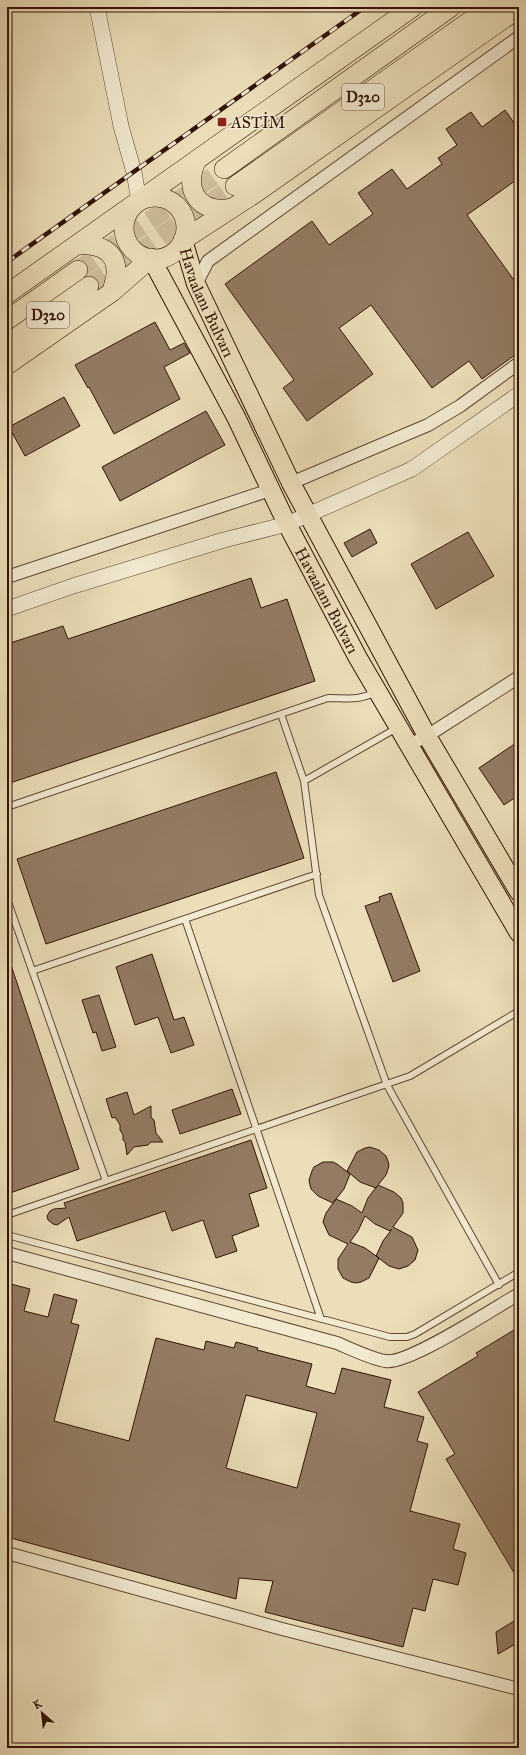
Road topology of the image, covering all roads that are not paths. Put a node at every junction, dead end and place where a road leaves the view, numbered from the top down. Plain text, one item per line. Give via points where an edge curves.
1 (97, 7) edge
2 (413, 7) edge
3 (451, 7) edge
4 (490, 7) edge
5 (519, 8) edge
6 (519, 37) edge
7 (197, 160) junction
8 (224, 170) tunnel mouth
9 (235, 186) tunnel mouth
10 (139, 201) junction
11 (232, 208) junction
12 (184, 240) junction
13 (78, 245) junction
14 (151, 258) junction
15 (78, 270) tunnel mouth
16 (196, 284) junction
17 (89, 286) tunnel mouth
18 (112, 292) junction
19 (7, 294) edge
20 (7, 320) edge
21 (7, 344) edge
22 (519, 363) edge
23 (7, 365) edge
24 (519, 394) edge
25 (291, 483) junction
26 (270, 490) junction
27 (308, 514) junction
28 (287, 524) junction
29 (7, 577) edge
30 (7, 609) edge
31 (519, 678) edge
32 (397, 680) junction
33 (377, 691) junction
34 (281, 714) junction
35 (416, 717) junction
36 (398, 727) junction
37 (427, 736) junction
38 (409, 745) junction
39 (304, 780) junction
40 (7, 807) edge
41 (317, 874) junction
42 (519, 892) edge
43 (7, 899) edge
44 (185, 919) junction
45 (519, 933) edge
46 (32, 971) junction
47 (519, 1011) edge
48 (387, 1085) junction
49 (257, 1130) junction
50 (106, 1181) junction
51 (7, 1215) edge
52 (7, 1235) edge
53 (7, 1253) edge
54 (519, 1272) edge
55 (499, 1285) junction
56 (519, 1294) edge
57 (322, 1319) junction
58 (7, 1553) edge
59 (519, 1689) edge

1 - 10 street
2 - 7 highway
3 - 8 highway, D320
4 - 9 highway, D320
5 - 11 highway
6 - 16 street via 208,261
7 - 10 highway
7 - 11 highway via 190,179 194,195 212,207
10 - 12 highway via 148,197 158,197 176,204 185,221
10 - 13 highway
10 - 14 highway via 126,215 124,234 134,250 142,256
11 - 12 highway
12 - 14 highway via 170,254 161,258
12 - 16 main road, Havaalanı Bulvarı
13 - 18 highway via 94,245 110,254 116,272
13 - 19 highway
14 - 18 highway
14 - 26 main road, Havaalanı Bulvarı via 236,417
15 - 20 highway, D320
16 - 25 main road, Havaalanı Bulvarı
17 - 21 highway, D320
18 - 23 highway
22 - 25 street via 460,406 428,425
24 - 27 street via 412,469
25 - 26 main road
25 - 27 main road, Havaalanı Bulvarı
26 - 28 main road, Havaalanı Bulvarı
26 - 29 street
27 - 28 street
27 - 32 main road, Havaalanı Bulvarı
28 - 30 street via 217,542
28 - 33 main road, Havaalanı Bulvarı
31 - 37 street
32 - 33 main road
32 - 35 main road, Havaalanı Bulvarı
33 - 34 lane via 356,699 328,698
33 - 36 main road, Havaalanı Bulvarı
34 - 39 lane
34 - 40 lane
35 - 36 main road
35 - 37 main road, Havaalanı Bulvarı
36 - 38 main road, Havaalanı Bulvarı
36 - 39 lane
37 - 38 street
37 - 42 main road, Havaalanı Bulvarı
38 - 45 main road, Havaalanı Bulvarı
39 - 41 lane
41 - 44 lane
41 - 48 lane via 319,894
43 - 46 lane
44 - 46 lane
44 - 49 lane
46 - 50 lane
47 - 48 lane via 410,1076
48 - 49 lane
48 - 55 lane
49 - 50 lane
49 - 57 lane
50 - 51 lane
52 - 57 lane
53 - 56 street via 337,1343 387,1362 406,1357 447,1336
54 - 55 lane
55 - 57 lane via 407,1337 390,1337
58 - 59 street via 282,1629

